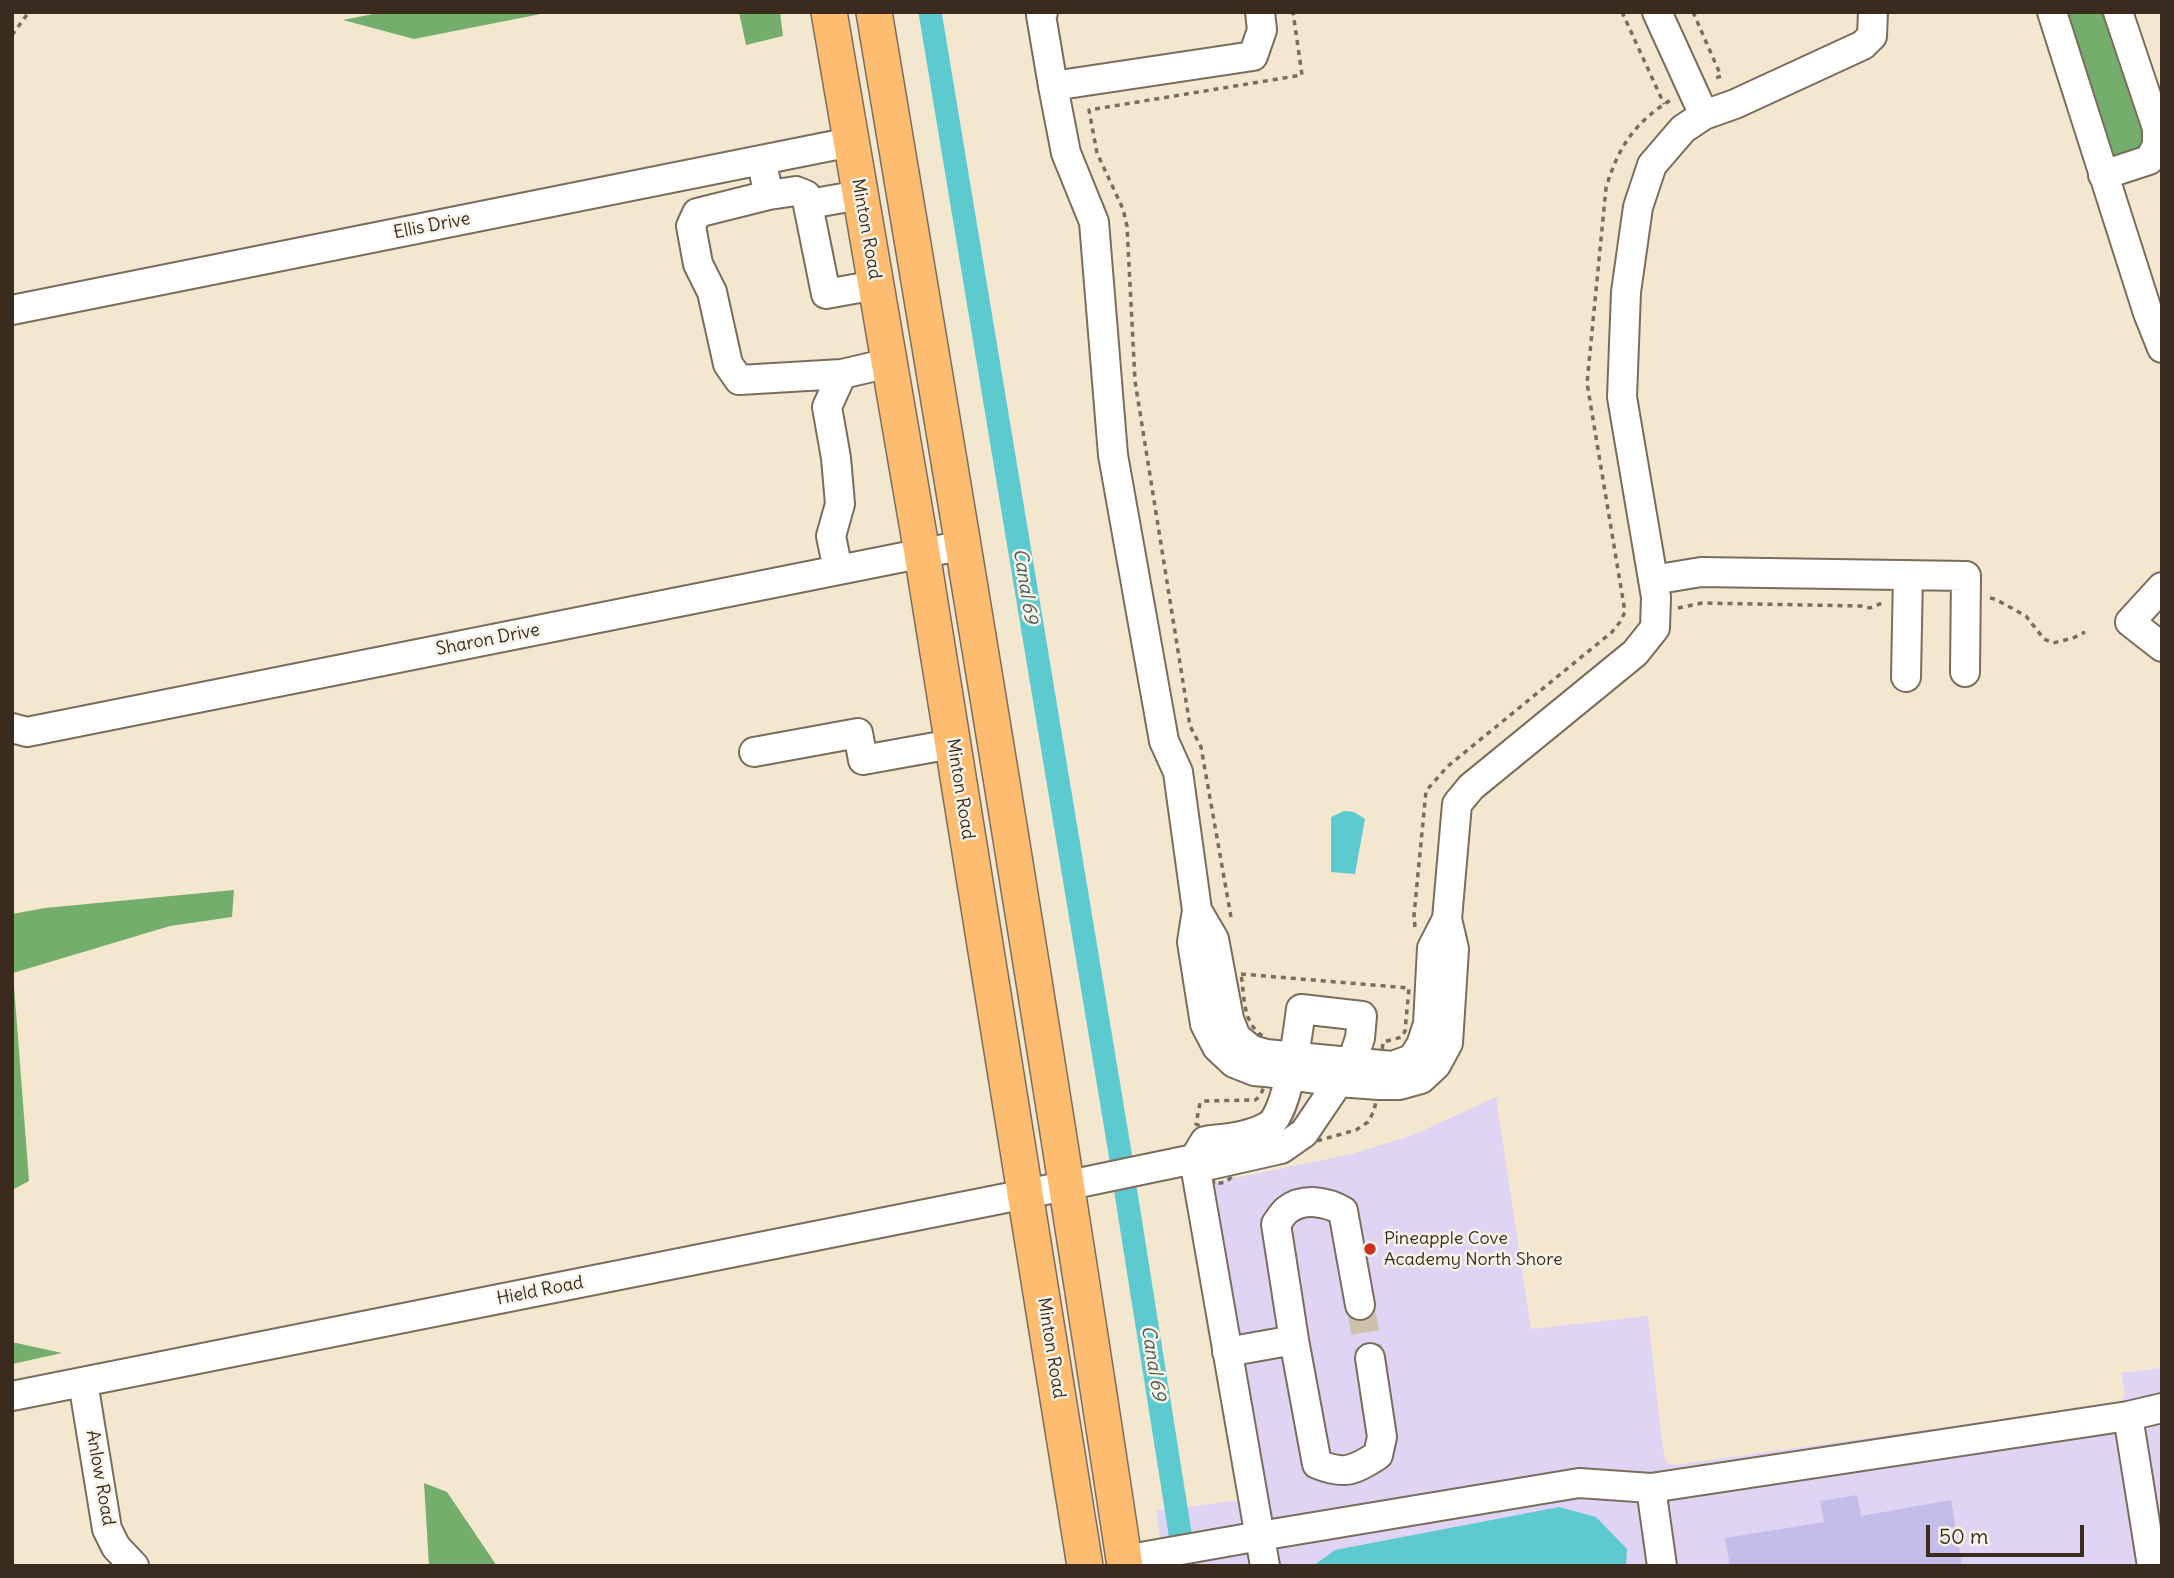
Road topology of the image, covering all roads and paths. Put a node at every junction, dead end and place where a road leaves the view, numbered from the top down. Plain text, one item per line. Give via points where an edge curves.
1 (29, 12) edge
2 (829, 12) edge
3 (874, 12) edge
4 (1043, 12) edge
5 (1260, 12) edge
6 (1293, 12) edge
7 (1622, 12) edge
8 (1693, 12) edge
9 (1873, 12) edge
10 (2052, 12) edge
11 (2118, 12) edge
12 (1667, 15) edge
13 (12, 35) edge
14 (1053, 86) junction
15 (1693, 89) junction
16 (1664, 104) junction
17 (1704, 115) junction
18 (851, 142) junction
19 (761, 160) junction
20 (2103, 175) junction
21 (769, 195) junction
22 (860, 195) junction
23 (809, 204) junction
24 (876, 285) junction
25 (12, 310) edge
26 (2162, 348) edge
27 (889, 363) junction
28 (842, 374) junction
29 (803, 376) junction
30 (827, 407) junction
31 (964, 545) junction
32 (922, 553) junction
33 (838, 570) junction
34 (1653, 580) junction
35 (1907, 587) junction
36 (2162, 587) edge
37 (1966, 597) junction
38 (1625, 612) junction
39 (1656, 612) junction
40 (2085, 632) dead end
41 (2162, 647) edge
42 (1965, 672) dead end
43 (1906, 677) dead end
44 (12, 728) edge
45 (952, 744) junction
46 (754, 752) dead end
47 (1232, 922) dead end
48 (1416, 929) dead end
49 (1334, 972) dead end
50 (1333, 982) dead end
51 (1292, 1066) junction
52 (1345, 1072) junction
53 (1194, 1159) junction
54 (1068, 1186) junction
55 (1027, 1194) junction
56 (1360, 1306) tunnel mouth
57 (1294, 1340) junction
58 (1227, 1352) junction
59 (1370, 1358) tunnel mouth
60 (83, 1382) junction
61 (12, 1396) edge
62 (2162, 1408) edge
63 (2128, 1416) junction
64 (1061, 1417) junction
65 (1651, 1488) junction
66 (1260, 1536) junction
67 (1125, 1563) edge
68 (134, 1566) edge
69 (1085, 1566) edge
70 (1265, 1566) edge
71 (1662, 1566) edge
72 (2152, 1566) edge

1 - 13 path
2 - 18 main road, Minton Road
3 - 31 main road
4 - 14 street
5 - 14 street via 1262,30 1253,56
6 - 47 path via 1303,75 1089,110 1097,153 1127,226 1135,381 1190,726 1201,747
7 - 16 path
8 - 15 path via 1721,76
9 - 17 street via 1872,36 1863,45
10 - 20 street
11 - 20 street via 2157,128 2157,146 2149,160
12 - 15 street
14 - 51 street via 1066,153 1094,222 1113,455 1164,741 1178,772 1197,910 1214,939 1207,962 1236,1037 1252,1050
15 - 16 path
15 - 17 street
16 - 38 path via 1642,119 1627,139 1606,188 1587,383
17 - 34 street via 1684,129 1652,164 1638,207 1626,292 1622,397
18 - 19 street, Ellis Drive
18 - 22 main road, Minton Road
19 - 21 street
19 - 25 street, Ellis Drive
20 - 26 street
21 - 23 street via 796,191 806,195
21 - 29 street via 697,213 691,226 693,239 698,264 712,292 727,364 739,380
22 - 23 street
22 - 24 main road, Minton Road
23 - 24 street via 826,294
24 - 27 main road, Minton Road
27 - 28 street
27 - 32 main road, Minton Road
28 - 29 street
28 - 30 street
29 - 30 street
30 - 33 street via 840,504 831,536
31 - 32 street, Sharon Drive
31 - 54 main road
32 - 33 street, Sharon Drive
32 - 45 main road, Minton Road
33 - 44 street, Sharon Drive via 27,732
34 - 35 street via 1701,572
34 - 39 street
35 - 37 street via 1966,576
35 - 39 path via 1870,608 1702,603
35 - 43 street
36 - 41 street via 2130,622
37 - 40 path via 1995,599 2026,615 2044,639 2053,643
37 - 42 street
38 - 39 path
38 - 48 path via 1612,632 1448,766 1426,791
39 - 52 street via 1655,628 1635,653 1471,787 1457,804 1447,919 1454,949 1441,975 1448,1043 1436,1065 1420,1079 1399,1085
45 - 46 street via 863,760 858,733
45 - 55 main road, Minton Road
49 - 50 path
51 - 52 street
51 - 52 street via 1301,1009 1362,1016 1360,1038
51 - 53 street via 1278,1117 1269,1126 1206,1142
52 - 53 street via 1304,1133 1281,1149 1210,1165
53 - 54 street, Hield Road
53 - 58 street
54 - 55 street, Hield Road
54 - 67 main road
55 - 60 street, Hield Road
55 - 64 main road, Minton Road
56 - 57 street via 1343,1211 1329,1203 1307,1202 1287,1210 1276,1224
57 - 58 street
57 - 59 street via 1317,1464 1335,1471 1360,1467 1378,1455 1382,1437
58 - 66 street
60 - 61 street, Hield Road
60 - 68 street, Anlow Road via 107,1529
62 - 63 street
63 - 65 street
63 - 72 street
64 - 67 main road via 1084,1460 1094,1520
64 - 69 main road, Minton Road
65 - 66 street via 1578,1483
65 - 71 street
66 - 67 street
66 - 70 street

